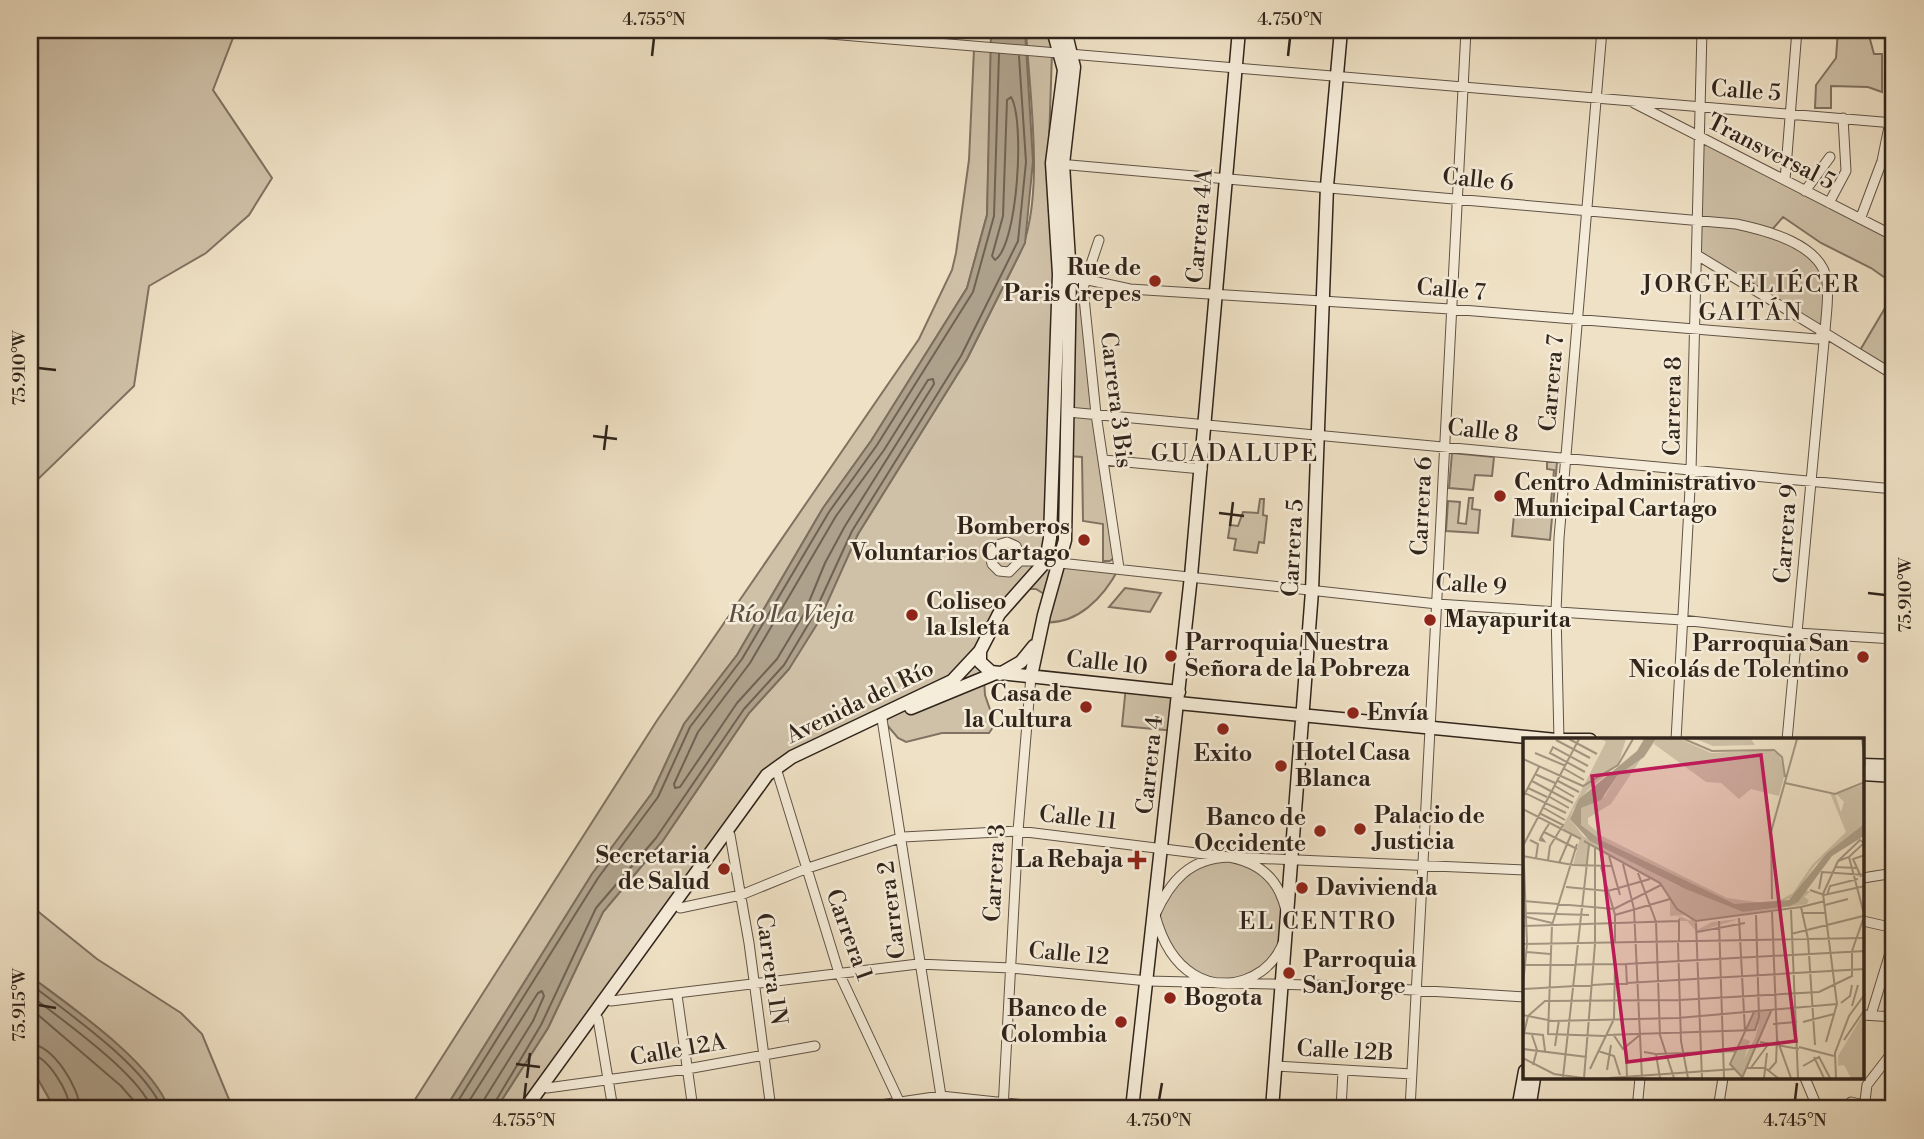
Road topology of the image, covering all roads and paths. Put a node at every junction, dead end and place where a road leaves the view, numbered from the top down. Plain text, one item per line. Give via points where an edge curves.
1 (782, 30) edge
2 (1054, 30) edge
3 (1065, 30) edge
4 (1239, 30) edge
5 (1341, 30) edge
6 (1466, 30) edge
7 (1602, 30) edge
8 (1702, 30) edge
9 (1797, 30) edge
10 (1061, 52) junction
11 (1236, 66) junction
12 (1338, 75) junction
13 (1462, 86) junction
14 (1596, 97) junction
15 (1631, 102) junction
16 (1701, 107) junction
17 (1791, 113) junction
18 (1843, 118) junction
19 (1892, 122) edge
20 (1699, 137) junction
21 (1830, 158) dead end
22 (1882, 161) junction
23 (1057, 164) junction
24 (1894, 165) edge
25 (1785, 180) junction
26 (1225, 181) junction
27 (1327, 186) junction
28 (1805, 191) junction
29 (1455, 197) junction
30 (1829, 203) junction
31 (1588, 212) junction
32 (1861, 217) junction
33 (1698, 220) junction
34 (1894, 236) edge
35 (1100, 240) dead end
36 (1697, 255) junction
37 (1064, 275) junction
38 (1087, 279) junction
39 (1215, 294) junction
40 (1324, 301) junction
41 (1450, 309) junction
42 (1578, 321) junction
43 (1694, 328) junction
44 (1825, 331) junction
45 (1894, 375) edge
46 (1068, 412) junction
47 (1096, 414) junction
48 (1206, 426) junction
49 (1319, 435) junction
50 (1445, 446) junction
51 (1566, 458) junction
52 (1104, 460) junction
53 (1202, 469) junction
54 (1691, 471) junction
55 (1809, 481) junction
56 (1894, 489) edge
57 (1020, 559) dead end
58 (1046, 561) junction
59 (1060, 563) junction
60 (1119, 568) junction
61 (1191, 576) junction
62 (1024, 589) junction
63 (1312, 591) junction
64 (1437, 604) junction
65 (1044, 609) junction
66 (1556, 612) junction
67 (1682, 620) junction
68 (1797, 633) junction
69 (1894, 639) edge
70 (1038, 640) joint
71 (980, 652) junction
72 (998, 673) junction
73 (1031, 676) junction
74 (1178, 697) junction
75 (1303, 714) junction
76 (882, 719) junction
77 (1429, 728) junction
78 (1536, 738) edge
79 (1558, 738) edge
80 (1676, 738) edge
81 (1787, 738) edge
82 (1864, 765) edge
83 (1894, 766) edge
84 (777, 770) junction
85 (1864, 774) edge
86 (1894, 776) edge
87 (1018, 831) junction
88 (730, 835) junction
89 (903, 837) junction
90 (1162, 847) junction
91 (1229, 856) junction
92 (1293, 861) junction
93 (1425, 864) junction
94 (805, 869) junction
95 (1523, 870) edge
96 (1894, 873) edge
97 (1864, 878) edge
98 (741, 895) junction
99 (680, 908) junction
100 (1155, 915) junction
101 (1864, 921) edge
102 (1287, 925) junction
103 (1894, 929) edge
104 (1893, 941) edge
105 (918, 964) junction
106 (1011, 968) junction
107 (839, 973) junction
108 (1148, 981) junction
109 (1219, 984) junction
110 (755, 985) junction
111 (1282, 985) junction
112 (1418, 989) junction
113 (677, 995) junction
114 (1523, 997) edge
115 (611, 1000) junction
116 (1867, 1015) edge
117 (1894, 1017) edge
118 (597, 1019) junction
119 (815, 1046) dead end
120 (1894, 1050) edge
121 (764, 1054) junction
122 (1276, 1066) junction
123 (687, 1069) junction
124 (1343, 1071) junction
125 (1412, 1074) junction
126 (1523, 1080) edge
127 (1534, 1080) edge
128 (1640, 1080) edge
129 (1723, 1080) edge
130 (1806, 1080) edge
131 (610, 1081) junction
132 (547, 1088) junction
133 (941, 1096) junction
134 (1851, 1102) dead end
135 (899, 1105) edge
136 (1003, 1106) edge
137 (532, 1107) edge
138 (1864, 1107) edge
139 (613, 1109) edge
140 (693, 1109) edge
141 (771, 1109) edge
142 (853, 1109) edge
143 (1063, 1109) edge
144 (1132, 1109) edge
145 (1272, 1109) edge
146 (1341, 1109) edge
147 (1410, 1109) edge
148 (1518, 1109) edge
149 (1529, 1109) edge
150 (1637, 1109) edge
151 (1718, 1109) edge
152 (1818, 1109) edge

1 - 10 street, Calle 5
2 - 10 main road, Avenida del Río
3 - 10 main road, Avenida del Río
4 - 11 main road, Carrera 4A
5 - 12 main road, Carrera 5
6 - 13 street, Carrera 6
7 - 14 street, Carrera 7
8 - 16 street, Carrera 8
9 - 17 street
10 - 11 street, Calle 5
10 - 23 main road, Avenida del Río
11 - 12 street, Calle 5
11 - 26 main road, Carrera 4A
12 - 13 street, Calle 5
12 - 27 main road, Carrera 5
13 - 14 street, Calle 5
13 - 29 street, Carrera 6
14 - 15 street, Calle 5
14 - 31 street, Carrera 7
15 - 16 street, Calle 5
15 - 20 street, Transversal 5
16 - 17 street, Calle 5
16 - 20 street, Carrera 8
17 - 18 street, Calle 5
17 - 25 street
18 - 19 street, Calle 5
18 - 30 street via 1846,172
19 - 22 street
20 - 25 street, Transversal 5
20 - 33 street, Carrera 8
21 - 28 street
22 - 24 street
22 - 32 street
23 - 26 street, Calle 6
23 - 37 main road, Avenida del Río
25 - 28 street, Transversal 5
26 - 27 street, Calle 6
26 - 39 main road, Carrera 4A
27 - 29 street, Calle 6
27 - 40 main road, Carrera 5
28 - 30 street, Transversal 5
29 - 31 street, Calle 6
29 - 41 street, Carrera 6
30 - 32 street, Transversal 5
31 - 33 street, Calle 6
31 - 42 street, Carrera 7
32 - 34 street, Transversal 5
33 - 36 street, Carrera 8
33 - 44 street, Calle 6 via 1758,229 1789,241 1816,259 1827,280
35 - 38 street, Carrera 3 Bis
36 - 43 street, Carrera 8
36 - 44 street
37 - 38 street, Calle 7
37 - 46 main road, Avenida del Río
37 - 58 main road, Avenida del Río via 1051,538
38 - 39 street, Calle 7 via 1130,289
38 - 47 street, Carrera 3 Bis via 1083,288
39 - 40 street, Calle 7
39 - 48 main road, Carrera 4A
40 - 41 street, Calle 7
40 - 49 main road, Carrera 5
41 - 42 street, Calle 7
41 - 50 street, Carrera 6
42 - 43 street, Calle 7
42 - 51 street, Carrera 7
43 - 44 street, Calle 7 via 1817,340
43 - 54 street, Carrera 8
44 - 45 street
44 - 55 street, Carrera 9
46 - 47 street, Calle 8
46 - 59 main road, Avenida del Río via 1065,540
47 - 48 street, Calle 8
47 - 52 street, Carrera 3 Bis
48 - 49 street, Calle 8
48 - 53 main road, Carrera 4
49 - 50 street, Calle 8
49 - 63 main road, Carrera 5
50 - 51 street, Calle 8
50 - 64 street, Carrera 6
51 - 54 street, Calle 8
51 - 66 street, Carrera 7
52 - 53 street
52 - 60 street, Carrera 3 Bis
53 - 61 main road, Carrera 4
54 - 55 street, Calle 8
54 - 67 street, Carrera 8
55 - 56 street, Calle 8
55 - 68 street, Carrera 9
57 - 58 street, Calle 9
58 - 59 main road, Calle 9
58 - 62 main road, Avenida del Río
59 - 60 street, Calle 9
59 - 65 main road, Avenida del Río
60 - 61 street, Calle 9
61 - 63 street, Calle 9
61 - 74 main road, Carrera 4
62 - 65 main road via 1039,590
62 - 71 main road, Avenida del Río via 999,614
63 - 64 street, Calle 9
63 - 75 main road, Carrera 5
64 - 66 street, Calle 9
64 - 77 street, Carrera 6
65 - 70 main road, Avenida del Río
65 - 72 main road, Avenida del Río via 1033,648 1021,662
66 - 67 street, Calle 9
66 - 79 street, Carrera 7
67 - 68 street, Calle 9
67 - 80 street, Carrera 8
68 - 69 street, Calle 9
68 - 81 street, Carrera 9
70 - 73 main road, Carrera 3
71 - 72 main road via 982,666
71 - 84 main road, Avenida del Río via 951,681 803,751
72 - 73 main road, Calle 10
72 - 76 main road, Avenida del Río
73 - 74 main road, Calle 10
73 - 87 street, Carrera 3
74 - 75 main road, Calle 10
74 - 90 main road, Carrera 4
75 - 77 main road, Calle 10
75 - 92 main road, Carrera 5
76 - 84 main road, Avenida del Río
76 - 89 street, Carrera 2
77 - 78 main road, Calle 10
77 - 93 street, Carrera 6
82 - 83 main road
84 - 88 main road, Avenida del Río
84 - 94 street, Carrera 1
84 - 137 main road, Avenida del Río via 768,775
85 - 86 main road
87 - 89 street, Calle 11
87 - 90 street, Calle 11
87 - 106 street, Carrera 3
88 - 98 street, Carrera 1N
88 - 99 main road, Avenida del Río
89 - 94 street, Calle 11
89 - 105 street, Carrera 2
90 - 91 street, Calle 11
90 - 100 main road, Carrera 4
91 - 92 street, Calle 11
91 - 100 street via 1209,859 1183,872 1169,887
91 - 102 street via 1252,864 1271,879 1283,900
92 - 93 street, Calle 11
92 - 102 main road, Carrera 5
93 - 95 street, Calle 11
93 - 112 street, Carrera 6
94 - 98 street, Calle 11
94 - 107 street, Carrera 1
96 - 97 street
98 - 99 street, Calle 11
98 - 110 street, Carrera 1N
99 - 115 main road, Avenida del Río
100 - 108 main road, Carrera 4
100 - 109 street via 1175,960 1195,976
101 - 103 street
102 - 109 street via 1278,951 1266,967 1240,982
102 - 111 main road, Carrera 5
104 - 116 street
105 - 106 street, Calle 12
105 - 107 street, Calle 12
105 - 133 street, Carrera 2
106 - 108 street, Calle 12
106 - 136 street, Carrera 3
107 - 110 street, Calle 12
107 - 135 street, Carrera 1
108 - 109 street, Calle 12
108 - 144 main road, Carrera 4
109 - 111 street, Calle 12
110 - 113 street, Calle 12
110 - 121 street, Carrera 1N
111 - 112 street, Calle 12
111 - 122 main road, Carrera 5
112 - 114 street, Calle 12
112 - 125 street, Carrera 6
113 - 115 street, Calle 12
113 - 123 street
115 - 118 main road, Avenida del Río
116 - 117 street
118 - 131 street
118 - 132 main road, Avenida del Río
119 - 121 street, Calle 12A
120 - 138 street via 1867,1086
121 - 123 street, Calle 12A
121 - 141 street, Carrera 1N
122 - 124 street, Calle 12B
122 - 145 main road, Carrera 5
123 - 131 street, Calle 12A
123 - 140 street
124 - 125 street, Calle 12B
124 - 146 street
125 - 147 street, Carrera 6
126 - 148 main road
127 - 149 main road
128 - 150 street
129 - 151 street
130 - 152 street
131 - 132 street, Calle 12A
131 - 139 street
132 - 137 main road, Avenida del Río
133 - 135 street
133 - 136 street
134 - 138 street
135 - 142 street
136 - 143 street

